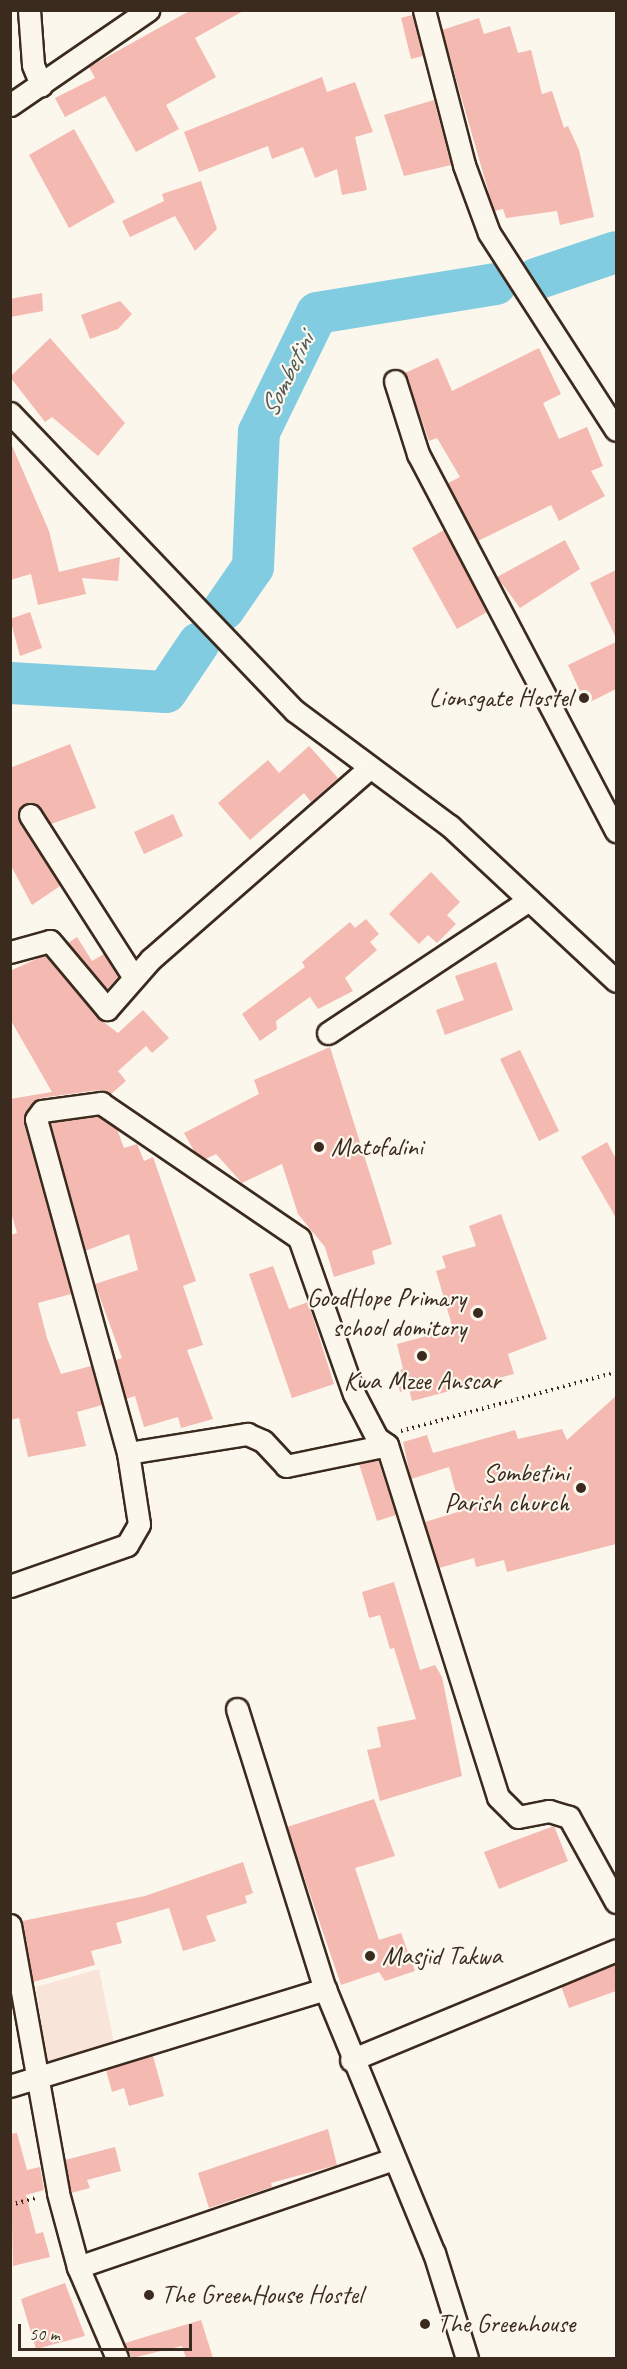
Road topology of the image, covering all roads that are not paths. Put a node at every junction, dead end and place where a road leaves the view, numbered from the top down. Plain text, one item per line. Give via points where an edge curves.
1 (29, 10) edge
2 (148, 10) edge
3 (424, 10) edge
4 (41, 84) junction
5 (10, 105) edge
6 (395, 381) dead end
7 (10, 413) edge
8 (616, 430) edge
9 (367, 770) junction
10 (30, 815) dead end
11 (616, 831) edge
12 (529, 900) junction
13 (10, 952) edge
14 (133, 976) junction
15 (616, 980) edge
16 (328, 1033) dead end
17 (382, 1441) junction
18 (128, 1452) junction
19 (10, 1586) edge
20 (237, 1709) dead end
21 (616, 1902) edge
22 (10, 1925) edge
23 (616, 1950) edge
24 (13, 1952) edge
25 (325, 1989) junction
26 (351, 2060) junction
27 (36, 2076) junction
28 (10, 2086) edge
29 (393, 2159) junction
30 (78, 2267) junction
31 (117, 2358) edge
32 (467, 2358) edge

1 - 4 street via 33,65
2 - 4 street
3 - 8 street via 464,165 489,233
4 - 5 street
6 - 11 street via 418,454
7 - 9 street via 295,711
9 - 12 street via 450,826
9 - 14 street
10 - 14 street
12 - 15 street
12 - 16 street
13 - 14 street via 50,941 107,1009
17 - 18 street via 286,1466 263,1441 248,1434
17 - 18 street via 354,1394 299,1238 108,1106 42,1111 36,1119
17 - 21 street via 498,1797 518,1817 549,1811 569,1817
18 - 19 street via 139,1510 136,1537
20 - 25 street
22 - 24 street
23 - 26 street
24 - 27 street
25 - 26 street
25 - 27 street
26 - 29 street
27 - 28 street
27 - 30 street
29 - 30 street
29 - 32 street via 434,2253
30 - 31 street

